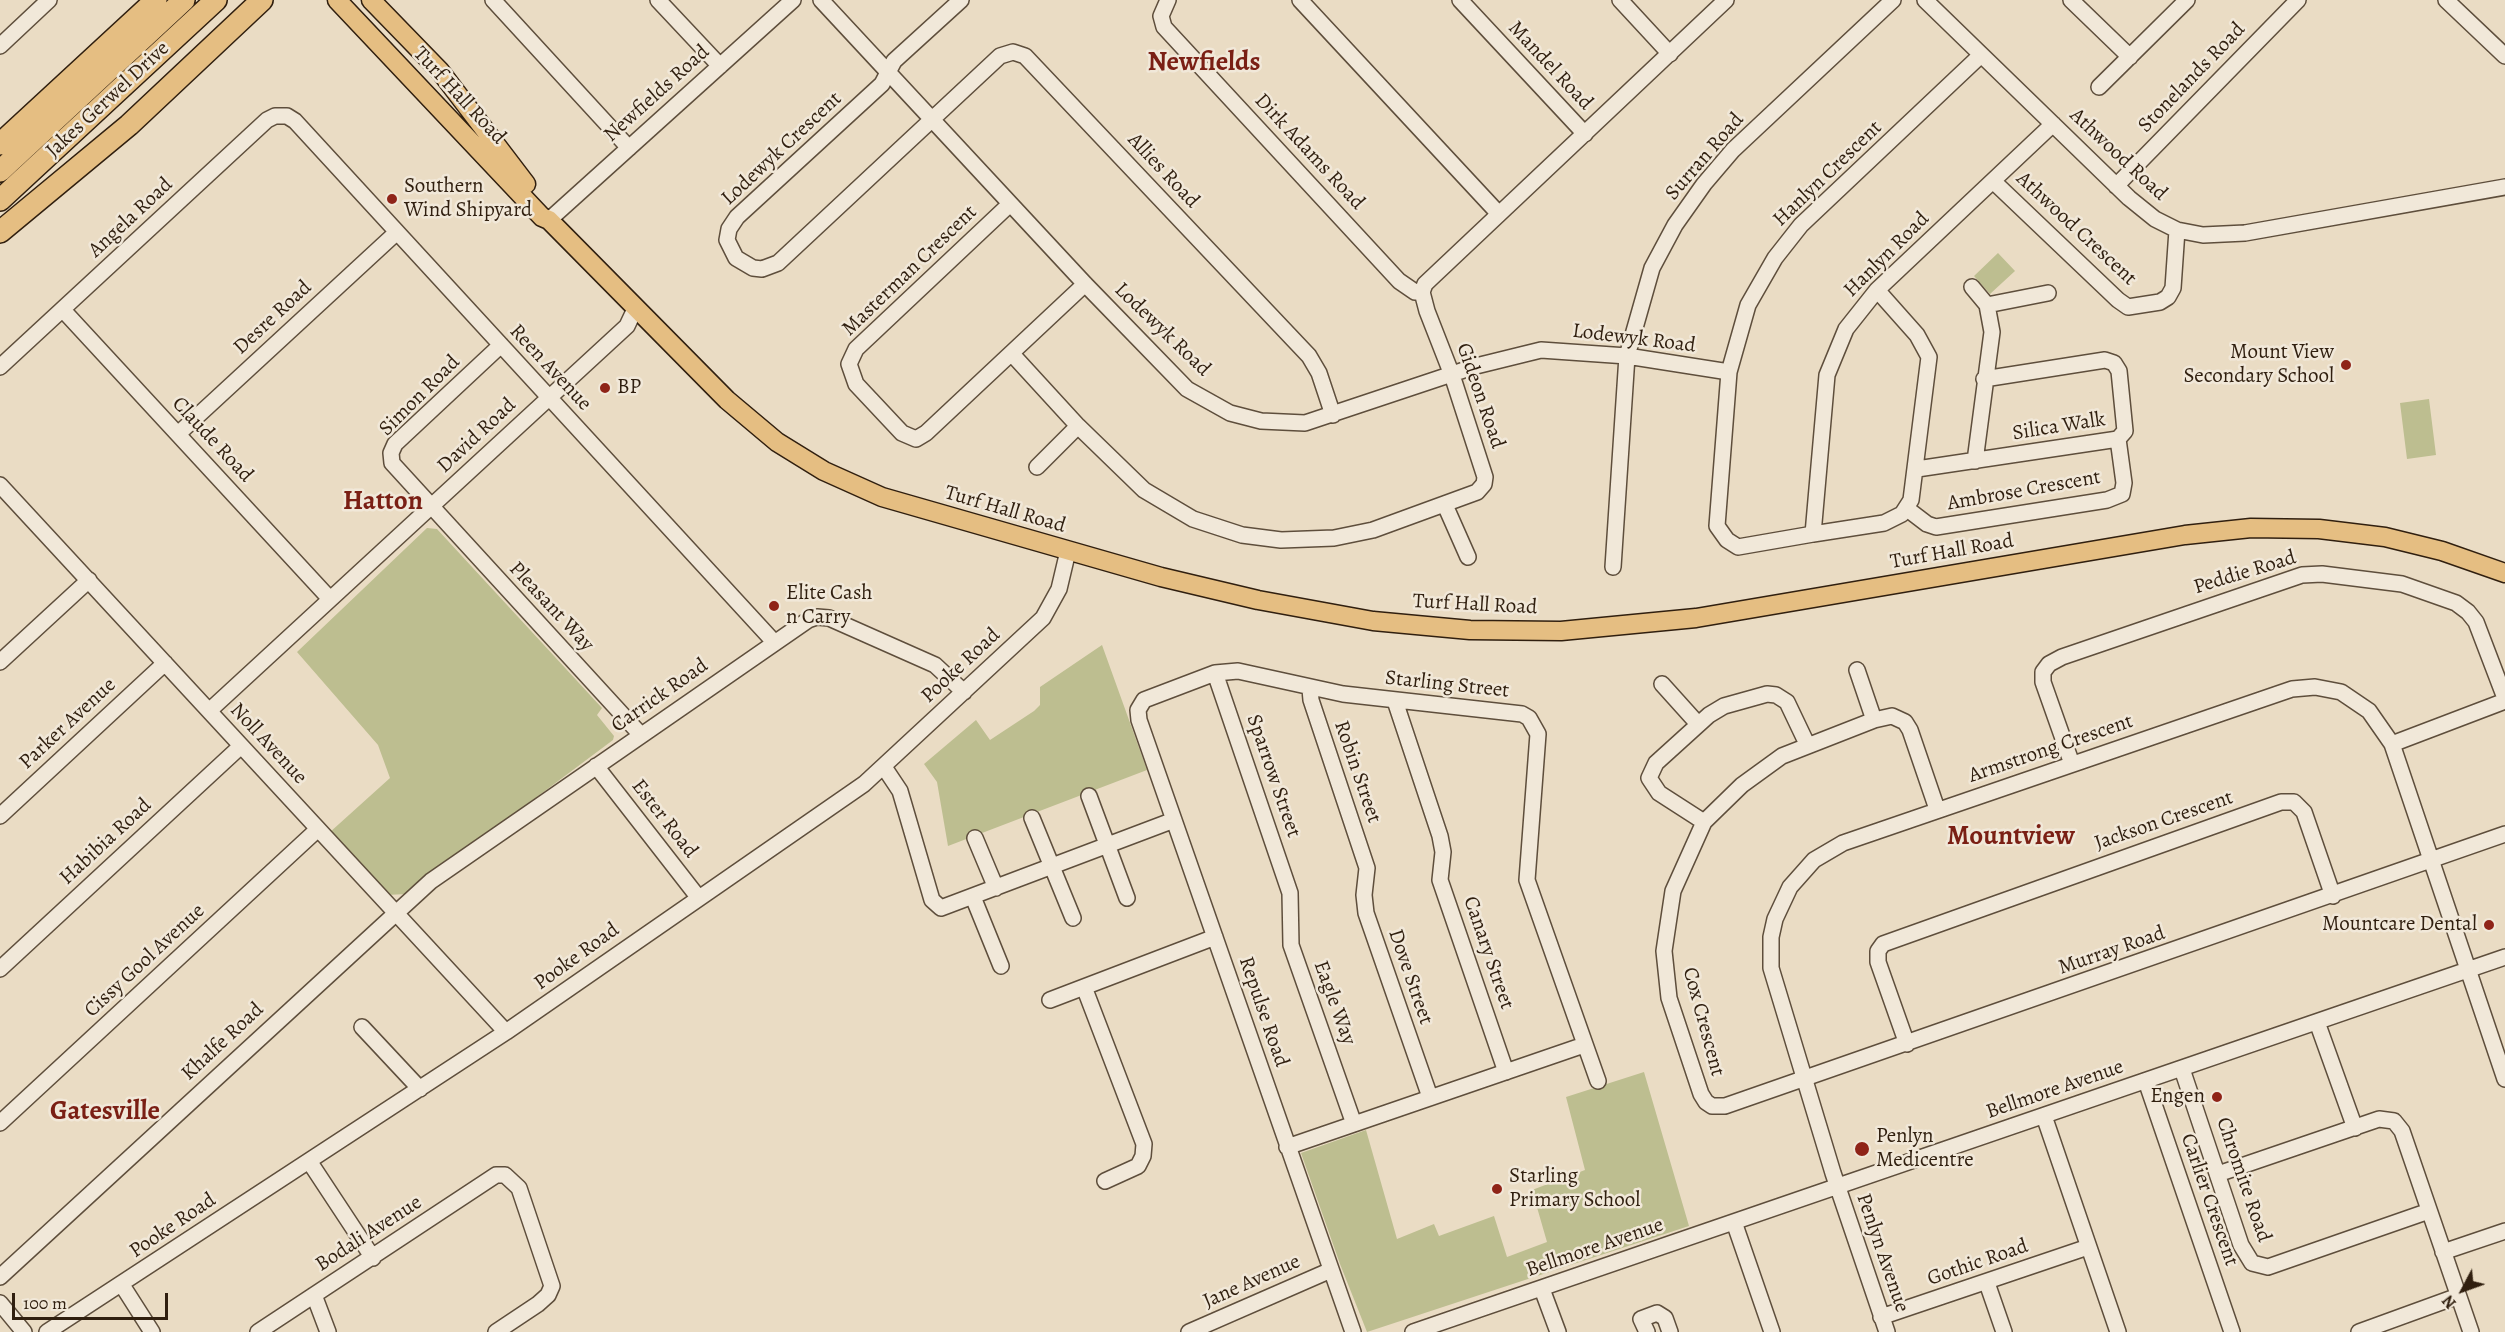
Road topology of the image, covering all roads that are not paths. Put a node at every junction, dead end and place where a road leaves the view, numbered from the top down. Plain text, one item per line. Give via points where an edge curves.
1 (49, 0) edge
2 (156, 0) edge
3 (184, 0) edge
4 (216, 0) edge
5 (262, 0) edge
6 (337, 0) edge
7 (371, 0) edge
8 (493, 0) edge
9 (658, 0) edge
10 (792, 0) edge
11 (820, 0) edge
12 (961, 0) edge
13 (1168, 0) edge
14 (1300, 0) edge
15 (1460, 0) edge
16 (1620, 0) edge
17 (1726, 0) edge
18 (1893, 0) edge
19 (1925, 0) edge
20 (2072, 0) edge
21 (2187, 0) edge
22 (2298, 0) edge
23 (2446, 0) edge
24 (3, 38) edge
25 (1670, 54) junction
26 (1982, 55) junction
27 (2505, 56) edge
28 (2130, 57) junction
29 (720, 66) junction
30 (887, 73) junction
31 (2099, 87) dead end
32 (931, 119) junction
33 (295, 121) joint
34 (2053, 124) junction
35 (1585, 134) junction
36 (0, 144) edge
37 (43, 145) junction
38 (628, 148) junction
39 (0, 171) edge
40 (1993, 181) junction
41 (2116, 186) junction
42 (2505, 187) edge
43 (0, 200) edge
44 (1010, 204) junction
45 (1499, 214) junction
46 (549, 220) junction
47 (2177, 230) junction
48 (0, 232) edge
49 (397, 232) junction
50 (1085, 284) junction
51 (1972, 287) dead end
52 (1877, 290) junction
53 (1422, 292) junction
54 (2048, 293) dead end
55 (1987, 304) junction
56 (635, 309) junction
57 (63, 310) junction
58 (501, 345) junction
59 (1012, 354) junction
60 (1627, 356) junction
61 (0, 367) edge
62 (1729, 372) junction
63 (1452, 375) junction
64 (1984, 379) junction
65 (549, 397) junction
66 (1333, 415) junction
67 (1077, 426) junction
68 (178, 434) junction
69 (2118, 439) junction
70 (1975, 461) junction
71 (1038, 467) dead end
72 (1917, 469) junction
73 (0, 485) edge
74 (5, 501) edge
75 (1445, 505) junction
76 (430, 507) junction
77 (1906, 508) junction
78 (1813, 534) junction
79 (1068, 551) junction
80 (1468, 557) dead end
81 (1612, 567) dead end
82 (2505, 573) edge
83 (88, 580) junction
84 (330, 599) junction
85 (775, 643) junction
86 (0, 662) edge
87 (165, 663) junction
88 (1857, 670) dead end
89 (1215, 674) junction
90 (1662, 684) dead end
91 (1310, 688) junction
92 (964, 692) junction
93 (2505, 699) edge
94 (1395, 701) junction
95 (1139, 705) joint
96 (209, 711) junction
97 (1874, 720) junction
98 (1698, 724) junction
99 (641, 735) junction
100 (1807, 744) junction
101 (2392, 744) junction
102 (241, 746) junction
103 (2072, 764) junction
104 (596, 766) junction
105 (884, 767) junction
106 (1089, 796) dead end
107 (1937, 809) junction
108 (0, 816) edge
109 (1032, 818) dead end
110 (1174, 820) junction
111 (1704, 822) junction
112 (318, 829) junction
113 (2505, 834) edge
114 (975, 838) dead end
115 (1108, 845) junction
116 (2430, 859) junction
117 (1051, 867) junction
118 (1367, 868) joint
119 (996, 888) junction
120 (1290, 893) joint
121 (2333, 896) junction
122 (698, 897) junction
123 (973, 897) junction
124 (1127, 898) dead end
125 (395, 912) junction
126 (1073, 918) dead end
127 (1215, 937) junction
128 (2505, 957) edge
129 (1001, 966) dead end
130 (0, 969) edge
131 (2468, 970) junction
132 (1084, 987) junction
133 (1050, 1000) dead end
134 (2317, 1022) junction
135 (362, 1027) dead end
136 (506, 1032) junction
137 (1907, 1044) junction
138 (1584, 1045) junction
139 (2182, 1069) junction
140 (1506, 1072) junction
141 (1806, 1079) junction
142 (2505, 1079) edge
143 (1598, 1081) dead end
144 (2146, 1081) junction
145 (420, 1089) junction
146 (1430, 1097) junction
147 (2044, 1116) junction
148 (0, 1123) edge
149 (1354, 1124) junction
150 (2355, 1128) junction
151 (1287, 1147) junction
152 (309, 1161) junction
153 (2218, 1174) junction
154 (1105, 1181) dead end
155 (1837, 1187) junction
156 (2429, 1211) junction
157 (1734, 1222) junction
158 (2505, 1231) edge
159 (2088, 1247) junction
160 (2444, 1252) junction
161 (373, 1258) junction
162 (1331, 1270) junction
163 (0, 1277) edge
164 (1987, 1283) junction
165 (122, 1286) junction
166 (1542, 1288) junction
167 (314, 1295) junction
168 (2458, 1296) junction
169 (0, 1303) edge
170 (1881, 1317) junction
171 (24, 1332) edge
172 (47, 1332) edge
173 (152, 1332) edge
174 (258, 1332) edge
175 (328, 1332) edge
176 (496, 1332) edge
177 (1189, 1332) edge
178 (1353, 1332) edge
179 (1413, 1332) edge
180 (1558, 1332) edge
181 (1647, 1332) edge
182 (1670, 1332) edge
183 (1772, 1332) edge
184 (1887, 1332) edge
185 (2004, 1332) edge
186 (2118, 1332) edge
187 (2232, 1332) edge
188 (2359, 1332) edge
189 (2471, 1332) edge

1 - 24 street
2 - 36 highway
3 - 37 highway, Jakes Gerwel Drive
4 - 37 highway, Jakes Gerwel Drive
5 - 48 highway via 129,125
6 - 46 main road, Turf Hall Road
7 - 46 main road, Turf Hall Road via 440,71 546,209
8 - 38 street
9 - 29 street
10 - 29 street, Newfields Road
11 - 30 street, Lodewyk Road
12 - 30 street, Lodewyk Crescent via 894,61
13 - 53 street, Dirk Adams Road via 1161,16 1164,27 1399,281 1415,292
14 - 45 street
15 - 35 street, Mandel Road
16 - 25 street
17 - 25 street
18 - 60 street, Surran Road via 1733,150 1704,184 1675,225 1652,268
19 - 26 street, Athwood Road
20 - 28 street
21 - 28 street
22 - 41 street, Stonelands Road
23 - 27 street
25 - 35 street
26 - 34 street, Athwood Road
26 - 62 street, Hanlyn Crescent via 1801,225 1775,258 1748,305
28 - 31 street
29 - 38 street, Newfields Road
30 - 32 street, Lodewyk Road
30 - 32 street, Lodewyk Crescent via 882,84 733,223 727,240 735,258 753,268 778,263
32 - 44 street, Lodewyk Road
32 - 66 street, Allies Road via 1000,56 1013,52 1025,56 1309,356
33 - 49 street, Reen Avenue
33 - 57 street, Angela Road via 283,116 267,120
34 - 40 street, Hanlyn Road
34 - 41 street, Athwood Road
35 - 45 street
37 - 39 highway, Jakes Gerwel Drive
37 - 43 highway, Jakes Gerwel Drive
38 - 46 street, Newfields Road
40 - 47 street, Athwood Crescent via 2128,307 2168,297 2173,288
40 - 52 street, Hanlyn Road
41 - 47 street, Athwood Road via 2155,219
42 - 47 street, Athwood Road via 2245,233 2203,235
44 - 50 street, Lodewyk Road
44 - 59 street, Masterman Crescent via 856,349 849,364 856,384 902,433 916,439
45 - 53 street via 1432,276
46 - 56 main road, Turf Hall Road
49 - 58 street, Reen Avenue
49 - 68 street, Desre Road
50 - 59 street, Masterman Crescent
50 - 66 street, Lodewyk Road via 1187,388 1230,413 1261,421 1305,423
51 - 55 street
52 - 72 street via 1917,335 1929,357
52 - 78 street, Hanlyn Road via 1846,329 1827,375
53 - 63 street, Gideon Road
54 - 55 street
55 - 64 street, Silica Walk via 1992,332
56 - 65 street, David Road via 627,326
56 - 79 main road, Turf Hall Road via 751,422 824,471 901,504
57 - 61 street, Angela Road
57 - 68 street, Claude Road
58 - 65 street, Reen Avenue
58 - 76 street, Simon Road via 393,449 394,468
59 - 67 street, Gideon Road
60 - 62 street, Lodewyk Road
60 - 63 street, Lodewyk Road via 1541,350
60 - 81 street, Surran Road
62 - 78 street, Hanlyn Crescent via 1717,526 1738,547
63 - 66 street, Lodewyk Road
63 - 75 street, Gideon Road via 1485,477 1478,492
64 - 69 street, Silica Walk via 2105,360 2114,363 2119,371 2125,431
64 - 70 street, Silica Walk
65 - 76 street, David Road
65 - 85 street, Reen Avenue
67 - 71 street
67 - 75 street, Gideon Road via 1144,490 1193,519 1242,534 1281,540 1334,538 1373,530
68 - 84 street, Claude Road
69 - 70 street, Silica Walk
69 - 77 street, Ambrose Crescent via 2124,483 2122,494 2108,500 1936,527
70 - 72 street, Silica Walk
72 - 77 street
73 - 74 street, Noll Avenue
74 - 83 street, Noll Avenue
75 - 80 street
76 - 84 street, David Road
76 - 99 street, Pleasant Way
77 - 78 street via 1884,523
79 - 82 main road, Turf Hall Road via 1161,577 1317,612 1422,626 1516,631 1662,623 2185,535 2251,528 2319,529 2385,537
79 - 92 street, Pooke Road via 1050,609
83 - 86 street
83 - 87 street, Noll Avenue
84 - 96 street, David Road
85 - 92 street, Carrick Road via 808,620 825,617 935,665
85 - 99 street, Carrick Road
87 - 96 street, Noll Avenue
87 - 108 street, Parker Avenue
88 - 97 street
89 - 91 street, Starling Street via 1238,671
89 - 95 street, Starling Street via 1146,698
89 - 120 street, Sparrow Street
90 - 98 street
91 - 94 street, Starling Street
91 - 118 street, Robin Street
92 - 105 street, Pooke Road
93 - 101 street
93 - 103 street, Peddie Road via 2476,622 2456,603 2402,584 2302,575 2049,664 2043,672 2043,682
94 - 138 street, Starling Street via 1522,714 1536,726 1527,880
94 - 140 street, Canary Street via 1442,846 1440,880
95 - 110 street, Repulse Road via 1139,720
96 - 102 street, Noll Avenue
97 - 100 street, Cox Crescent
97 - 107 street, Cox Crescent via 1892,716 1905,722
98 - 100 street via 1718,708 1776,695 1787,702
98 - 111 street via 1656,763 1649,777 1659,792
99 - 104 street, Carrick Road
100 - 111 street, Cox Crescent via 1756,773
101 - 103 street, Armstrong Crescent via 2376,719 2352,697 2330,689 2303,687
101 - 116 street, Armstrong Crescent
102 - 112 street, Noll Avenue
102 - 130 street, Habibia Road
103 - 107 street, Armstrong Crescent
104 - 122 street, Ester Road
104 - 125 street, Carrick Road via 441,874
105 - 122 street, Pooke Road via 845,798
105 - 123 street via 900,791 934,904 946,908
106 - 115 street
107 - 141 street, Armstrong Crescent via 1831,849 1804,870 1782,902 1771,937 1771,968
109 - 117 street
110 - 115 street
110 - 127 street, Repulse Road
111 - 141 street, Cox Crescent via 1673,891 1664,951 1670,998 1701,1094 1712,1106 1725,1106
112 - 125 street, Noll Avenue
112 - 148 street, Cissy Gool Avenue
113 - 116 street, Murray Road
114 - 119 street
115 - 117 street
115 - 124 street
116 - 121 street, Murray Road
116 - 131 street, Armstrong Crescent
117 - 119 street
117 - 126 street
118 - 146 street, Dove Street via 1366,913
119 - 123 street
120 - 149 street, Eagle Way via 1291,945
121 - 137 street, Murray Road
121 - 137 street, Jackson Crescent via 2304,812 2294,802 2281,802 1883,944 1878,962
122 - 136 street, Pooke Road
123 - 129 street
125 - 136 street, Noll Avenue
125 - 163 street, Khalfe Road
127 - 132 street
127 - 151 street, Repulse Road
128 - 131 street, Bellmore Avenue
131 - 134 street, Bellmore Avenue
131 - 142 street, Armstrong Crescent
132 - 133 street
132 - 154 street via 1144,1144 1138,1166
134 - 139 street, Bellmore Avenue
134 - 150 street
135 - 145 street
136 - 145 street, Pooke Road
137 - 141 street, Murray Road
138 - 140 street
138 - 143 street, Starling Street
139 - 144 street, Bellmore Avenue
139 - 153 street, Chromite Road
140 - 146 street
141 - 155 street, Armstrong Crescent
144 - 147 street, Bellmore Avenue
144 - 187 street, Carlier Crescent
145 - 152 street, Pooke Road
146 - 149 street
147 - 155 street, Bellmore Avenue
147 - 159 street
149 - 151 street
150 - 153 street
150 - 156 street via 2384,1118 2399,1125
151 - 162 street, Repulse Road
152 - 161 street
152 - 165 street, Pooke Road
153 - 156 street, Chromite Road via 2244,1254 2262,1267
155 - 157 street, Bellmore Avenue
155 - 170 street, Penlyn Avenue
156 - 160 street
157 - 166 street, Bellmore Avenue
157 - 183 street
158 - 160 street
159 - 164 street, Gothic Road
159 - 186 street
160 - 168 street
161 - 167 street, Bodali Avenue
161 - 176 street, Bodali Avenue via 496,1175 505,1175 519,1188 552,1286 538,1304
162 - 177 street, Jane Avenue
162 - 178 street, Repulse Road
164 - 170 street, Gothic Road
164 - 185 street
165 - 172 street, Pooke Road
165 - 173 street
166 - 179 street, Bellmore Avenue
166 - 180 street
167 - 174 street, Bodali Avenue
167 - 175 street
168 - 188 street
168 - 189 street
169 - 171 street
170 - 184 street, Penlyn Avenue
181 - 182 street via 1641,1319 1657,1313 1665,1318

